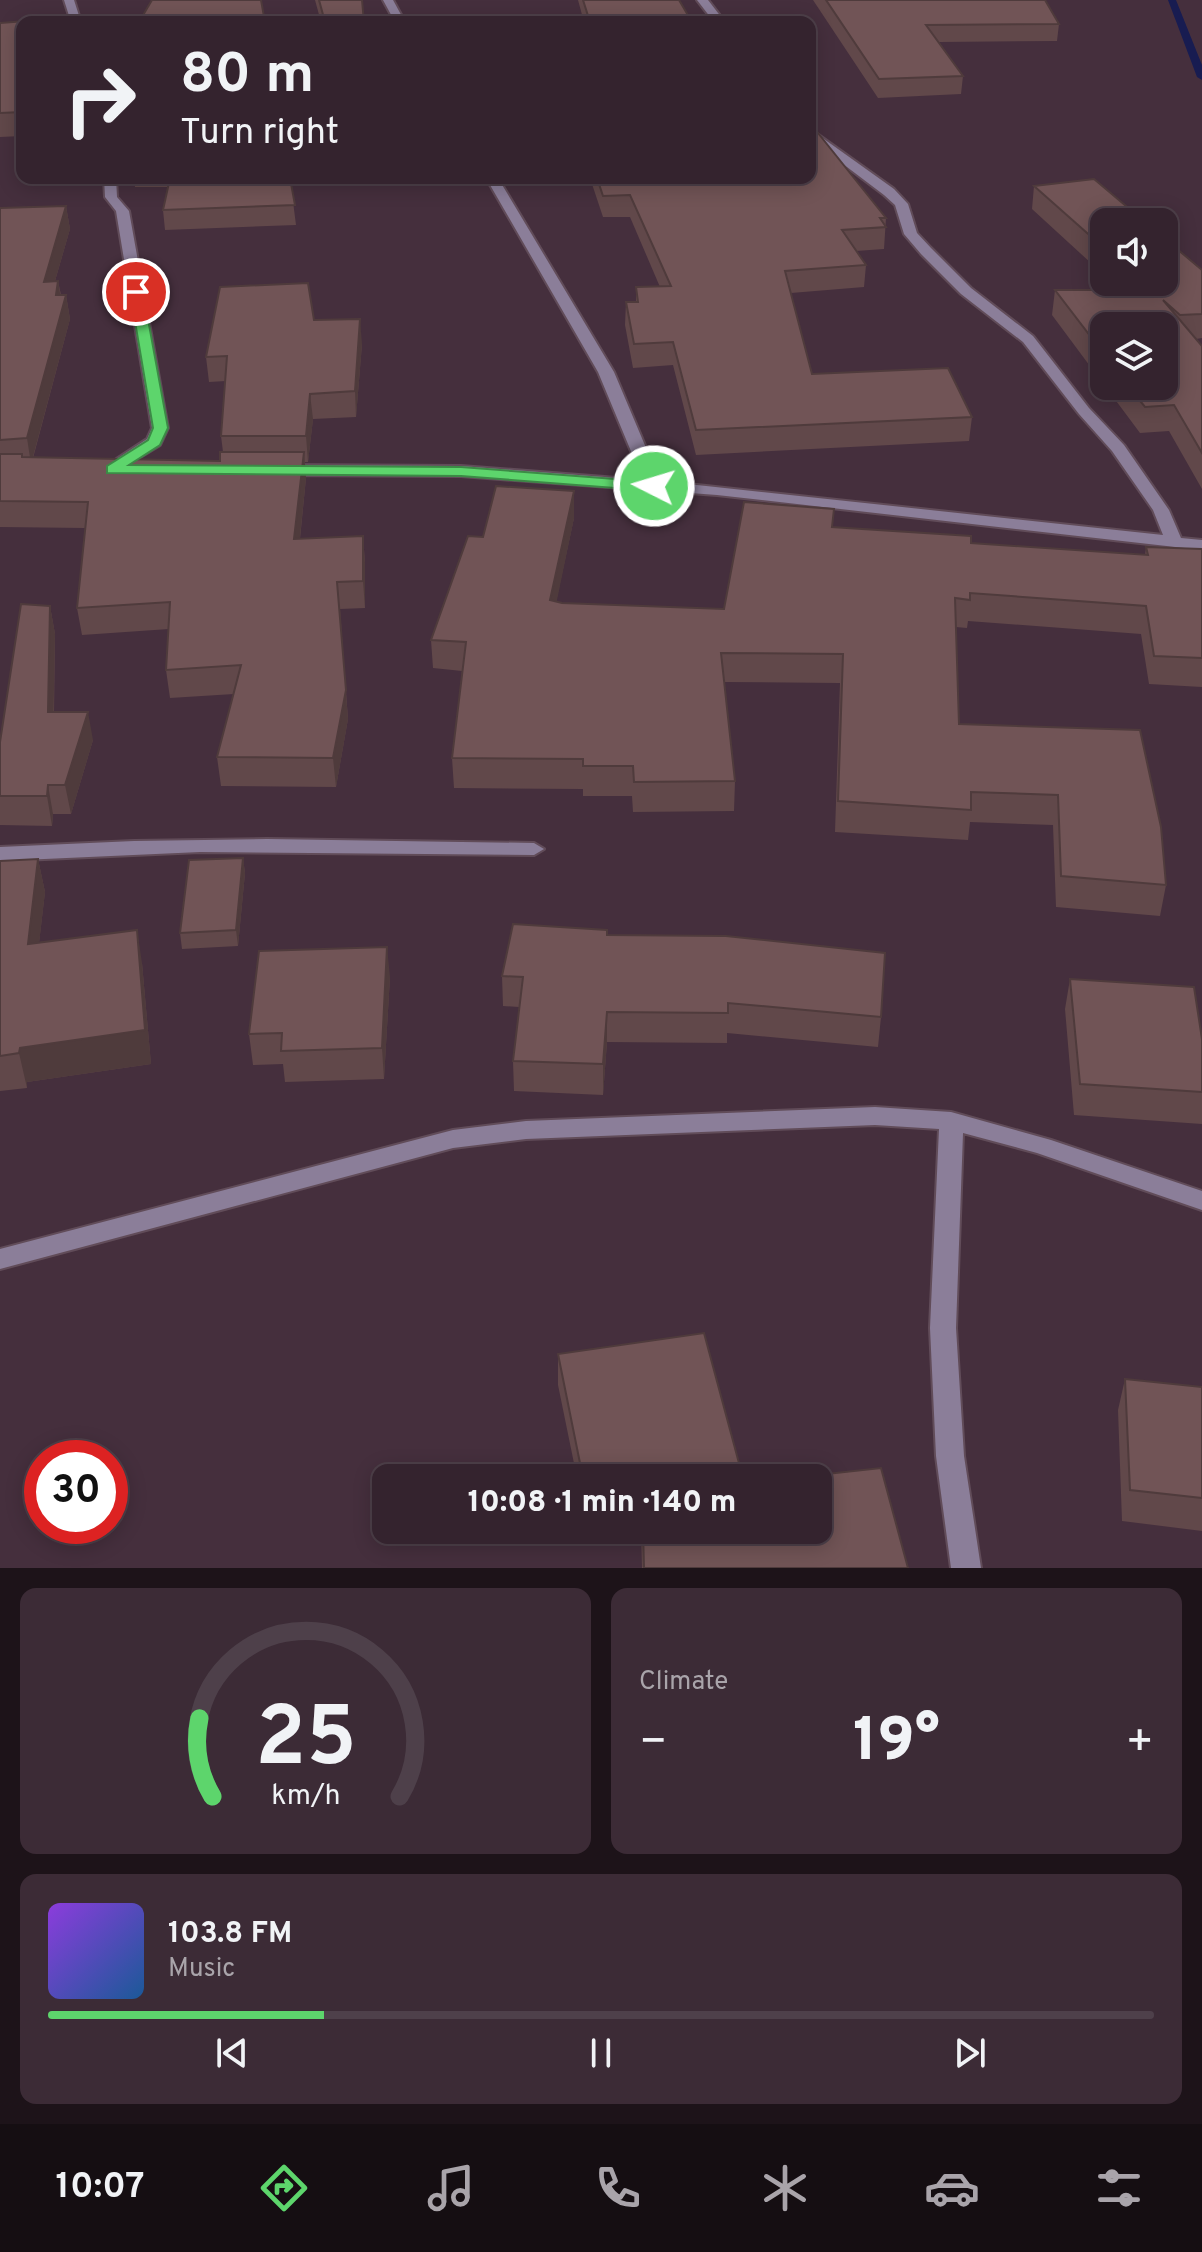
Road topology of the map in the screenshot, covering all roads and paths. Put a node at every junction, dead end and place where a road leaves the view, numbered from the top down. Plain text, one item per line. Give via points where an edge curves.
1 (702, 0) edge
2 (715, 16) edge
3 (816, 138) edge
4 (110, 184) edge
5 (496, 184) edge
6 (144, 470) edge
7 (255, 470) edge
8 (654, 486) junction
9 (1175, 543) junction
10 (1202, 545) edge
11 (534, 849) dead end
12 (0, 854) edge
13 (951, 1121) junction
14 (1202, 1201) edge
15 (0, 1259) edge
16 (966, 1568) edge

1 - 2 street
3 - 9 street via 895,198 911,234 926,251 966,291 1028,339 1118,448 1161,510
4 - 6 street via 111,197 122,211 160,428 154,442 104,470
5 - 8 street via 606,372
7 - 8 street via 461,471
8 - 9 street
9 - 10 street
11 - 12 street via 269,844
13 - 14 street
13 - 15 street via 875,1116 526,1130 453,1139
13 - 16 street via 943,1328 950,1456

